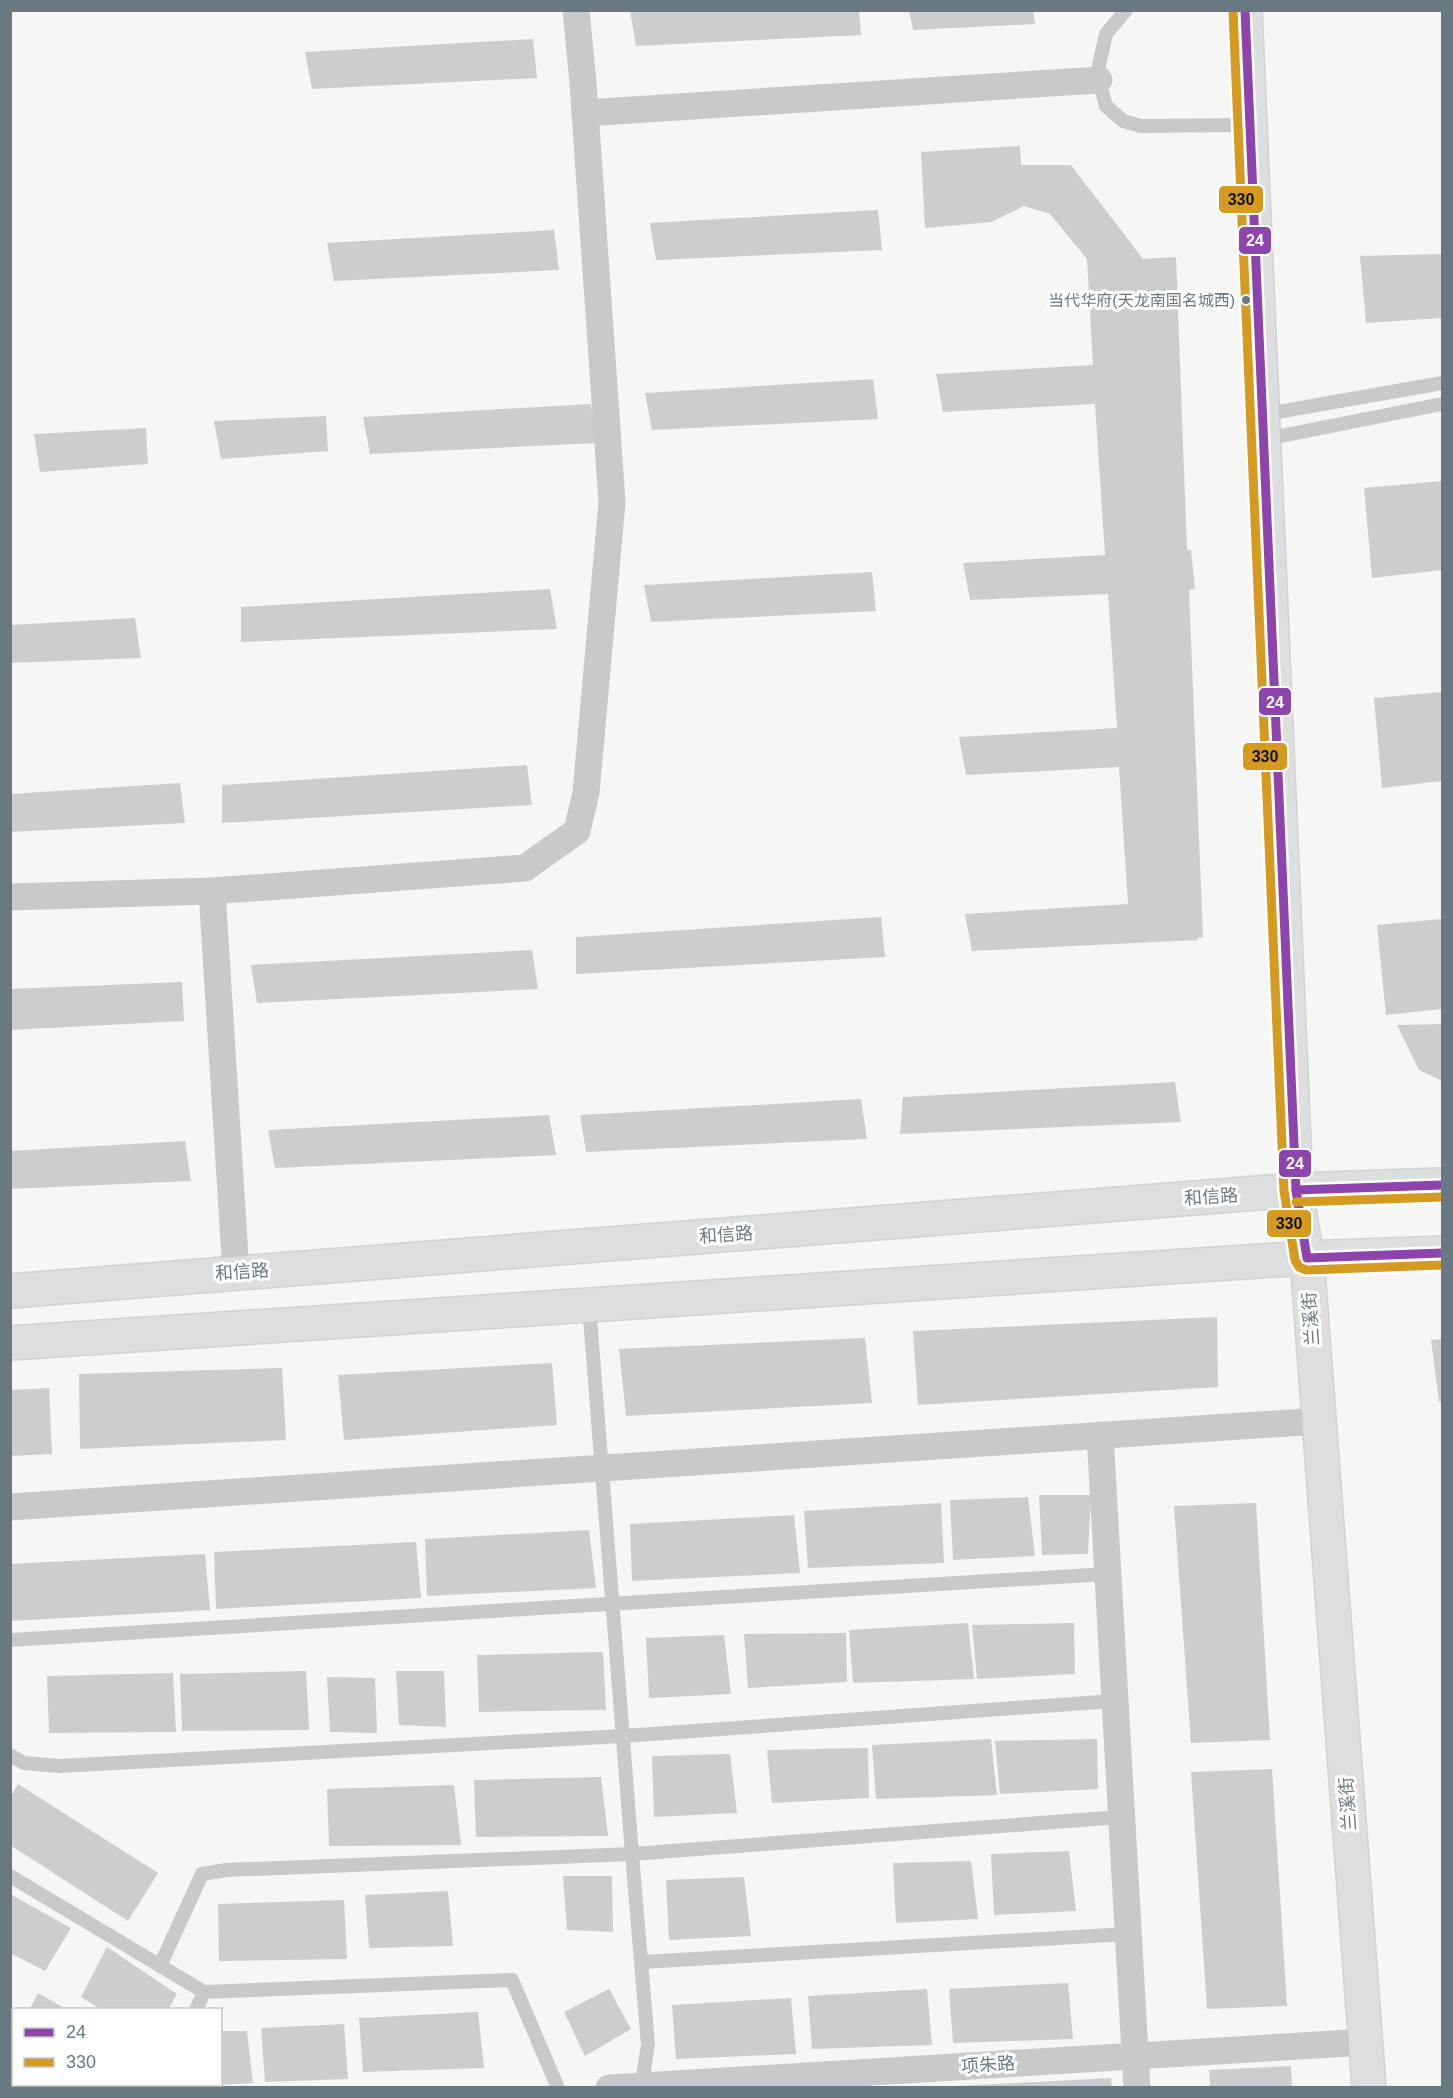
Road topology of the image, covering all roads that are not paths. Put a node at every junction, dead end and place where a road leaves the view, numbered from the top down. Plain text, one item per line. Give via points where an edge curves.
1 (576, 10) edge
2 (1126, 10) edge
3 (1245, 10) edge
4 (1099, 80) junction
5 (585, 113) junction
6 (1250, 125) junction
7 (1443, 383) edge
8 (1443, 404) edge
9 (1263, 427) junction
10 (212, 891) junction
11 (10, 897) edge
12 (1443, 1185) edge
13 (1296, 1190) junction
14 (1443, 1253) edge
15 (1306, 1258) junction
16 (236, 1273) junction
17 (10, 1291) edge
18 (590, 1305) junction
19 (10, 1343) edge
20 (1319, 1421) junction
21 (1100, 1435) junction
22 (602, 1468) junction
23 (10, 1507) edge
24 (1107, 1574) junction
25 (613, 1604) junction
26 (10, 1640) edge
27 (1114, 1701) junction
28 (623, 1736) junction
29 (10, 1755) edge
30 (1120, 1817) junction
31 (632, 1854) junction
32 (10, 1876) edge
33 (1127, 1934) junction
34 (642, 1962) junction
35 (160, 1966) junction
36 (204, 1992) junction
37 (197, 2008) edge
38 (1366, 2042) junction
39 (1134, 2056) junction
40 (733, 2084) edge
41 (642, 2087) edge
42 (558, 2088) edge
43 (609, 2088) edge
44 (1137, 2088) edge
45 (1369, 2088) edge

1 - 5 street
2 - 4 lane via 1106,33
3 - 6 street, 兰溪街
4 - 5 street
4 - 6 lane via 1106,106 1124,121 1141,126
5 - 10 street via 612,502 586,793 577,831 525,868
6 - 9 street, 兰溪街
7 - 9 lane
8 - 9 lane
9 - 13 street, 兰溪街
10 - 11 street
10 - 16 street
12 - 13 street, 和信路
13 - 15 street, 兰溪街
13 - 16 street, 和信路
14 - 15 street
15 - 18 street
15 - 20 street, 兰溪街
16 - 17 street, 和信路
18 - 19 street
18 - 22 lane
20 - 21 street
20 - 38 street, 兰溪街
21 - 22 street
21 - 24 street
22 - 23 street
22 - 25 lane
24 - 25 lane
24 - 27 street
25 - 26 lane
25 - 28 lane
27 - 28 lane
27 - 30 street
28 - 29 lane via 60,1766 24,1763
28 - 31 lane
30 - 31 lane
30 - 33 street
31 - 34 lane
31 - 35 lane via 202,1874
32 - 35 lane
33 - 34 lane
33 - 39 street
34 - 41 lane via 648,2045
35 - 36 lane
36 - 37 lane
36 - 42 lane via 512,1980
38 - 39 street, 项朱路
38 - 45 street, 兰溪街
39 - 40 street, 项朱路
39 - 44 street
40 - 41 street, 项朱路
41 - 43 street, 项朱路

